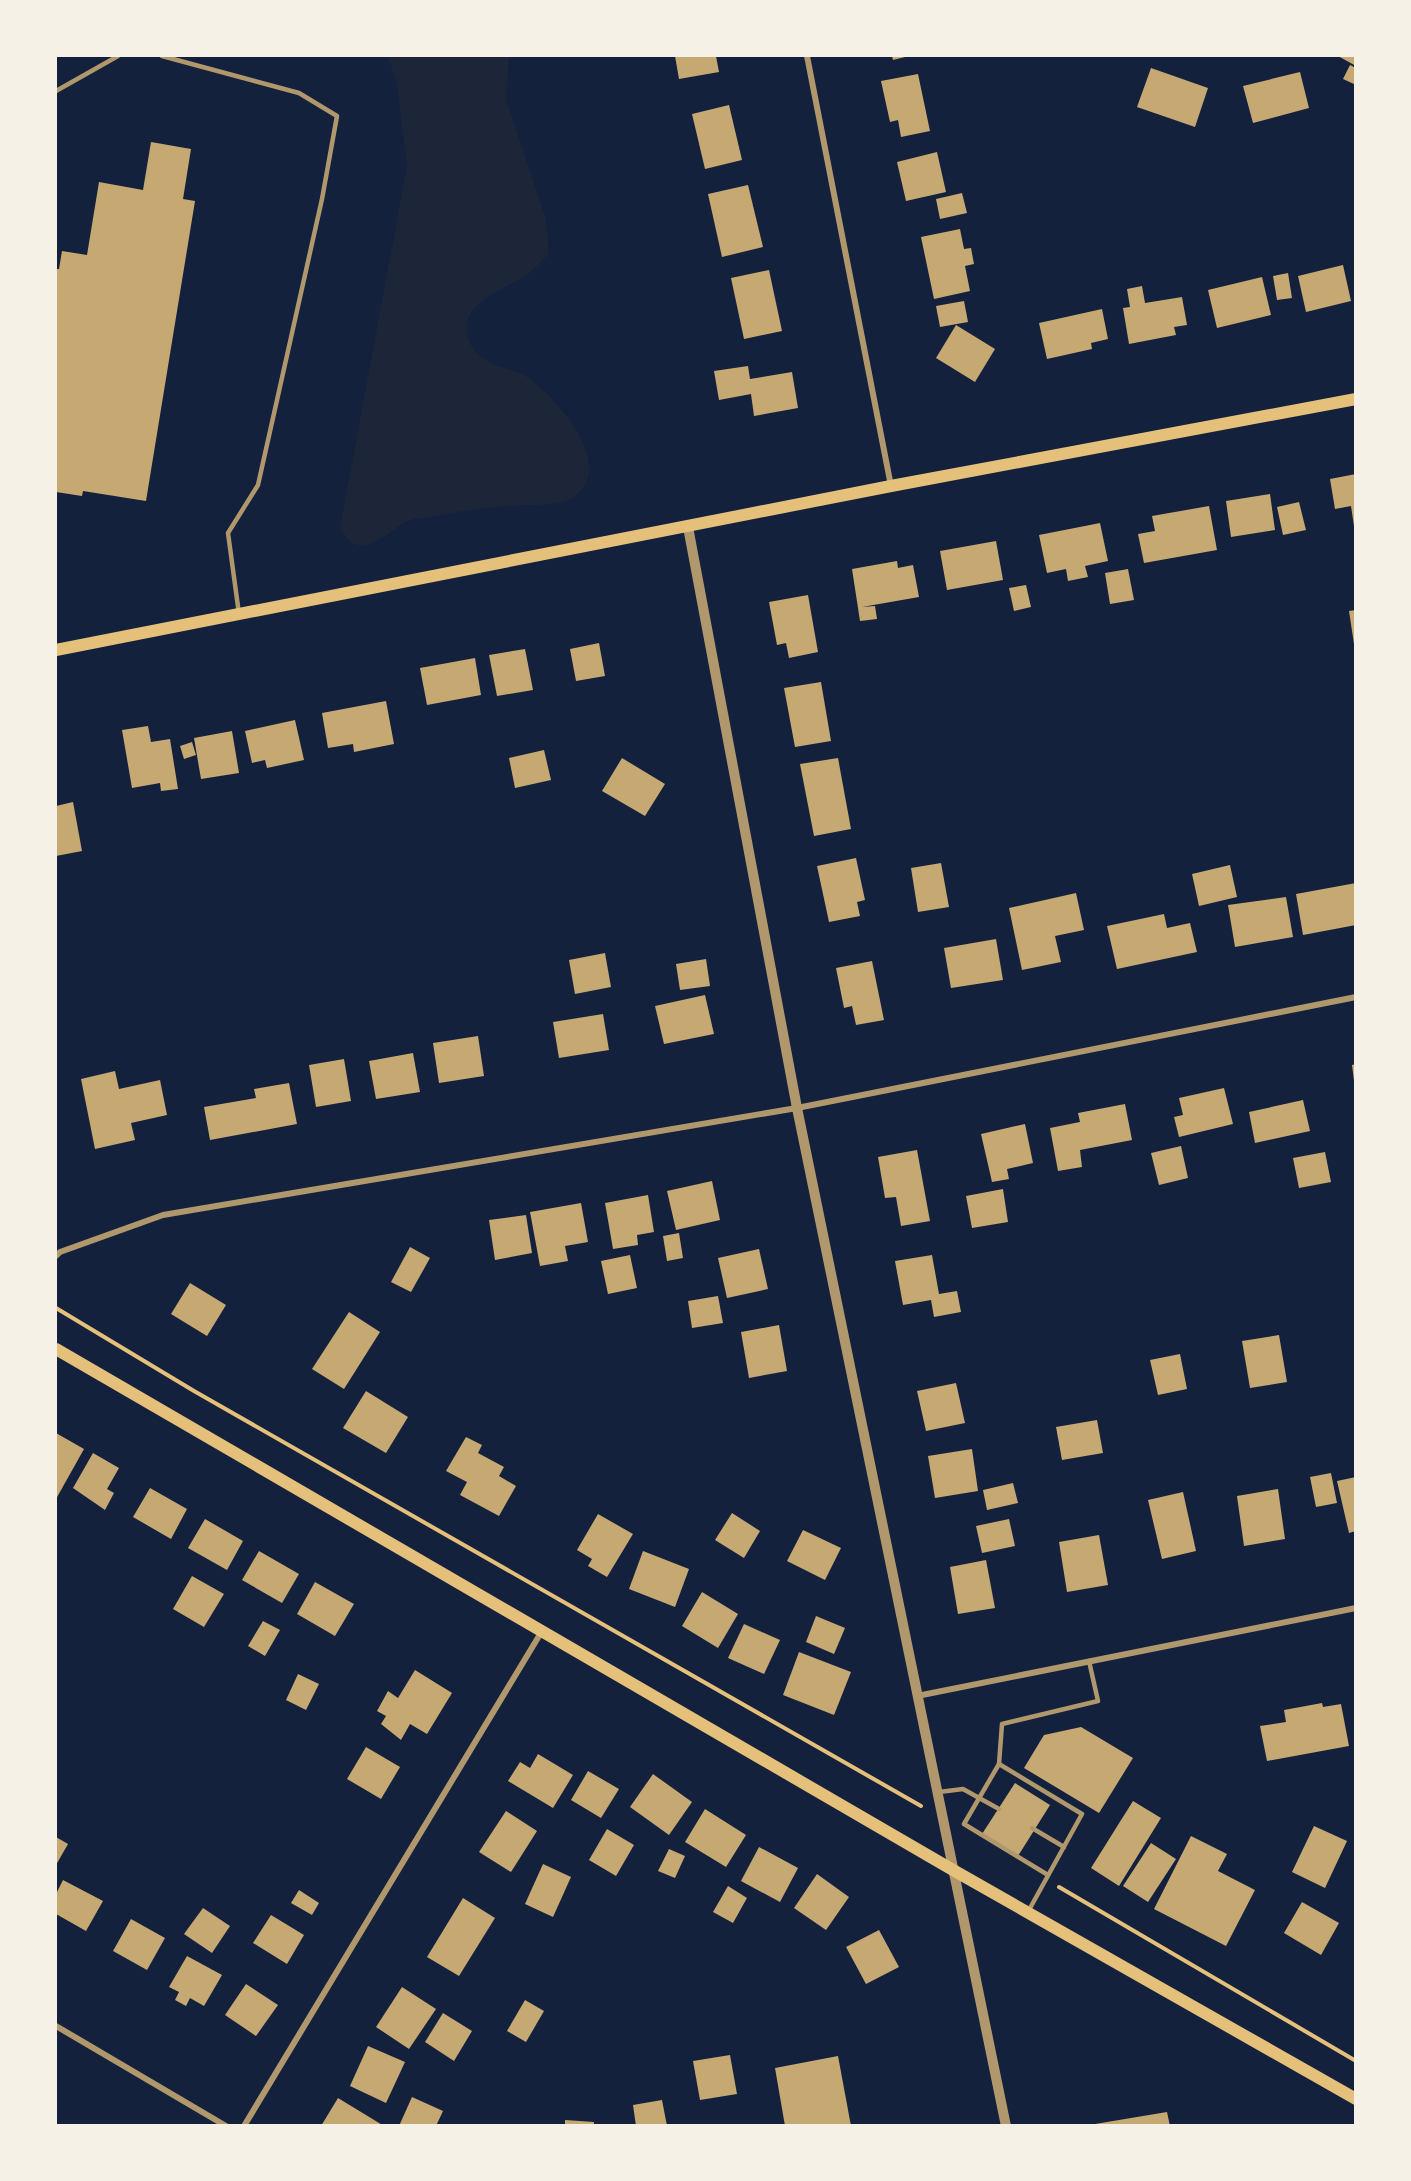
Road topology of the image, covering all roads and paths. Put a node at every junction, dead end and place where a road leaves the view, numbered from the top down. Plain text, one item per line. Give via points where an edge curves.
1 (118, 56) edge
2 (162, 56) edge
3 (807, 56) edge
4 (56, 91) edge
5 (1356, 399) edge
6 (891, 486) junction
7 (688, 526) junction
8 (239, 614) junction
9 (56, 650) edge
10 (1356, 997) edge
11 (797, 1108) junction
12 (56, 1256) edge
13 (56, 1308) edge
14 (56, 1349) edge
15 (1356, 1608) edge
16 (542, 1631) junction
17 (1089, 1660) junction
18 (916, 1696) junction
19 (999, 1764) junction
20 (936, 1792) junction
21 (980, 1797) junction
22 (999, 1809) dead end
23 (942, 1818) junction
24 (1032, 1828) dead end
25 (1064, 1847) junction
26 (953, 1870) junction
27 (1046, 1877) junction
28 (1028, 1913) junction
29 (56, 2026) edge
30 (1356, 2061) edge
31 (1356, 2099) edge
32 (226, 2126) edge
33 (244, 2126) edge
34 (1006, 2126) edge

1 - 4 lane
2 - 8 lane via 299,93 337,116 258,485 228,533
3 - 6 street
5 - 6 main road
6 - 7 main road
7 - 8 main road
7 - 11 street
8 - 9 main road
10 - 11 street
11 - 12 street via 163,1215
11 - 18 street
13 - 23 path via 194,1391
14 - 16 main road
15 - 17 street
16 - 26 main road
16 - 33 street
17 - 18 street
17 - 19 lane via 1098,1701 1002,1724
18 - 20 street
19 - 21 lane
19 - 25 lane via 1082,1814
20 - 21 lane via 963,1789
20 - 23 street
21 - 22 lane
21 - 27 lane via 964,1824
23 - 26 street
24 - 25 lane
25 - 27 lane
26 - 28 main road
26 - 34 street
27 - 28 lane
27 - 30 path
28 - 31 main road
29 - 32 street

